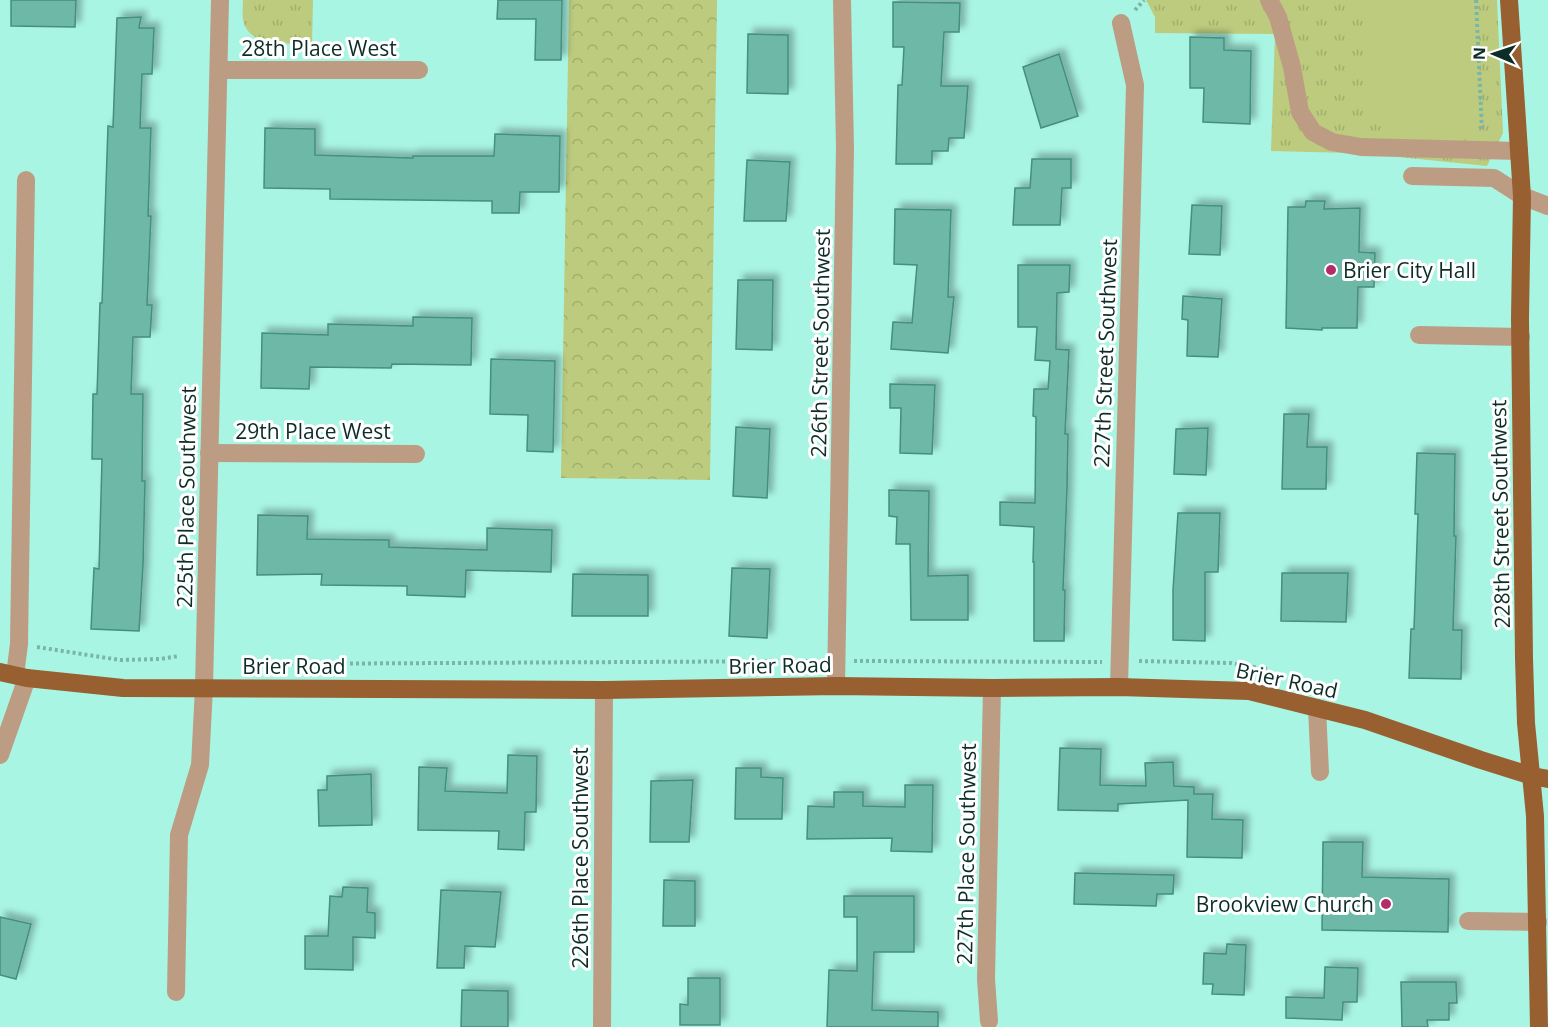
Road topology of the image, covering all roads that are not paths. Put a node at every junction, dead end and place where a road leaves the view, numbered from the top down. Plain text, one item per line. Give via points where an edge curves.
1 (220, 0) edge
2 (842, 0) edge
3 (1269, 0) edge
4 (1509, 0) edge
5 (1121, 23) dead end
6 (219, 70) junction
7 (419, 70) dead end
8 (1519, 151) junction
9 (1412, 176) dead end
10 (26, 180) dead end
11 (1522, 196) junction
12 (1548, 206) edge
13 (1419, 335) dead end
14 (1521, 337) junction
15 (209, 453) junction
16 (416, 454) dead end
17 (14, 675) edge
18 (836, 686) junction
19 (1119, 687) junction
20 (204, 688) junction
21 (992, 688) junction
22 (604, 690) junction
23 (1317, 708) junction
24 (0, 755) edge
25 (1320, 772) dead end
26 (1540, 778) edge
27 (1468, 921) dead end
28 (1538, 922) junction
29 (176, 992) dead end
30 (989, 1021) dead end
31 (602, 1027) edge
32 (1539, 1027) edge

1 - 6 street, 225th Place Southwest
2 - 18 street, 226th Street Southwest via 845,148
3 - 8 street via 1293,67 1300,112 1314,132 1332,142 1361,147
4 - 8 main road, 228th Street Southwest
5 - 19 street, 227th Street Southwest via 1135,85
6 - 7 street, 28th Place West
6 - 15 street, 225th Place Southwest
8 - 11 main road, 228th Street Southwest
9 - 11 street via 1494,178
10 - 17 street via 18,644
11 - 12 street
11 - 14 main road, 228th Street Southwest
13 - 14 street
14 - 26 main road, 228th Street Southwest via 1526,723
15 - 16 street, 29th Place West
15 - 20 street, 225th Place Southwest
17 - 20 main road, Brier Road via 123,688
17 - 24 street
18 - 21 main road, Brier Road
18 - 22 main road, Brier Road
19 - 21 main road, Brier Road
19 - 23 main road, Brier Road via 1249,691
20 - 22 main road, Brier Road
20 - 29 street, 225th Place Southwest via 200,765 179,835
21 - 30 street, 227th Place Southwest via 986,979
22 - 31 street, 226th Place Southwest
23 - 25 street
23 - 26 main road, Brier Road
26 - 28 main road, 228th Street Southwest via 1535,816
27 - 28 street
28 - 32 main road, 228th Street Southwest

